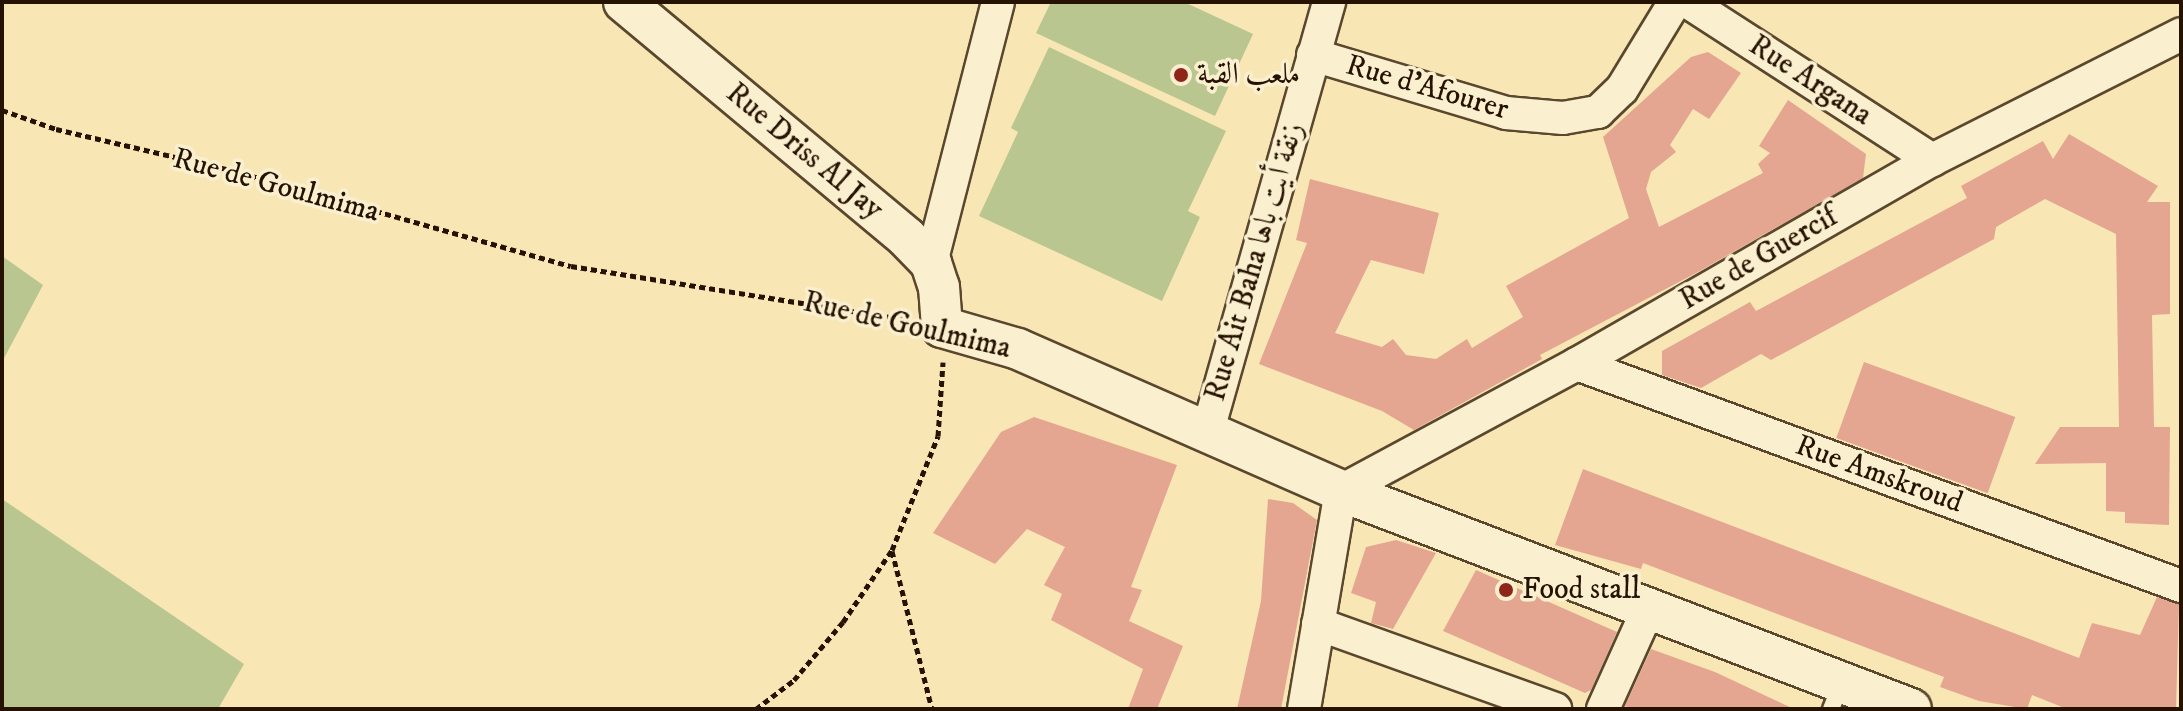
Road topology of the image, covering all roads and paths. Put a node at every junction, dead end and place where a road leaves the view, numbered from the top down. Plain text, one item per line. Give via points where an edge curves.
1 (624, 2) edge
2 (998, 2) edge
3 (1329, 2) edge
4 (1675, 2) edge
5 (1688, 2) edge
6 (2181, 34) edge
7 (1313, 55) junction
8 (2, 110) edge
9 (1932, 160) junction
10 (931, 263) junction
11 (942, 327) junction
12 (1577, 364) junction
13 (1208, 430) junction
14 (1341, 491) junction
15 (892, 550) junction
16 (2181, 586) edge
17 (1649, 607) junction
18 (1318, 624) junction
19 (1836, 696) edge
20 (756, 709) edge
21 (932, 709) edge
22 (1304, 709) edge
23 (1555, 709) edge
24 (1603, 709) edge
25 (1911, 709) edge

1 - 10 street, Rue Driss Al Jay
2 - 10 street
3 - 7 street, Rue Ait Baha زنقة أيت باها
4 - 7 street, Rue d'Afourer via 1622,89 1598,112 1563,118 1506,113
5 - 9 street, Rue Argana
6 - 9 street, Rue de Guercif
7 - 13 street, Rue Ait Baha زنقة أيت باها
8 - 11 path, Rue de Goulmima via 56,129 231,170 571,266 871,311
9 - 12 street, Rue de Guercif
10 - 11 street
11 - 13 street, Rue de Goulmima via 1018,349
11 - 15 path via 938,436
12 - 14 street, Rue de Guercif
12 - 16 street, Rue Amskroud
13 - 14 street, Rue de Goulmima
14 - 17 street, Rue de Goulmima
14 - 18 street
15 - 20 path via 843,622 794,680
15 - 21 path
17 - 19 street, Rue de Goulmima
17 - 24 street
18 - 22 street
18 - 23 street
19 - 25 street, Rue de Goulmima

